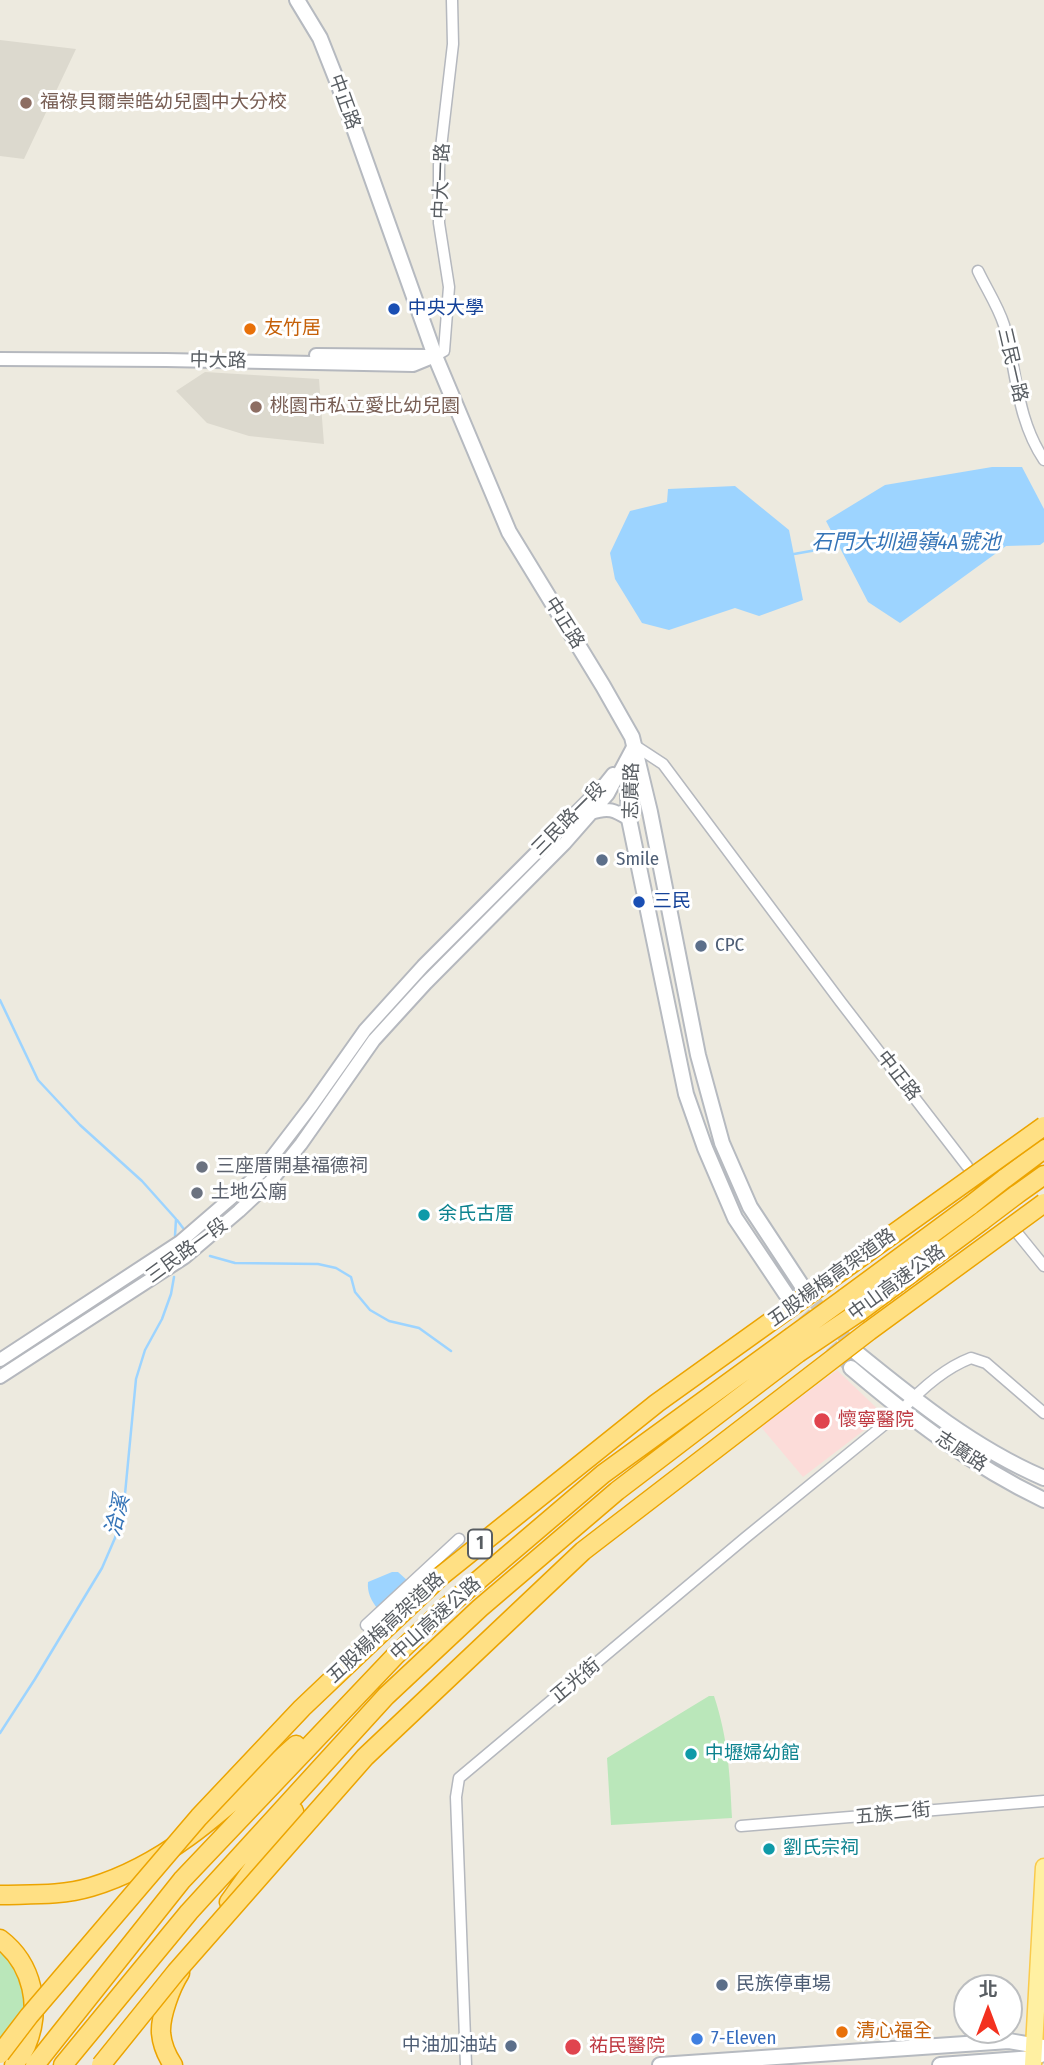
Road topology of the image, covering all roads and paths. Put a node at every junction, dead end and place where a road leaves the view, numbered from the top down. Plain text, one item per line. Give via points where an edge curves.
1 (297, 0) edge
2 (452, 0) edge
3 (978, 271) dead end
4 (0, 351) edge
5 (435, 356) junction
6 (0, 359) edge
7 (1044, 460) edge
8 (634, 745) junction
9 (591, 813) junction
10 (629, 819) junction
11 (1044, 1126) edge
12 (1044, 1149) edge
13 (967, 1166) tunnel mouth
14 (1044, 1174) edge
15 (1044, 1203) edge
16 (1014, 1229) tunnel mouth
17 (180, 1242) junction
18 (185, 1257) junction
19 (1044, 1266) edge
20 (802, 1286) tunnel mouth
21 (786, 1294) tunnel mouth
22 (794, 1345) junction
23 (858, 1353) tunnel mouth
24 (0, 1360) edge
25 (850, 1368) tunnel mouth
26 (0, 1377) edge
27 (912, 1398) junction
28 (901, 1411) junction
29 (1044, 1413) edge
30 (1044, 1478) edge
31 (1044, 1500) edge
32 (459, 1539) dead end
33 (366, 1625) dead end
34 (395, 1656) junction
35 (386, 1696) junction
36 (1044, 1801) edge
37 (741, 1826) dead end
38 (1044, 1867) edge
39 (0, 1895) edge
40 (0, 1939) edge
41 (187, 1961) junction
42 (0, 2054) edge
43 (1038, 2054) edge
44 (40, 2059) edge
45 (65, 2062) edge
46 (14, 2065) edge
47 (103, 2065) edge
48 (173, 2065) edge
49 (466, 2065) edge
50 (660, 2065) edge
51 (940, 2065) edge

1 - 5 main road, 中正路 via 320,38 339,86
2 - 5 street, 中大一路 via 453,44 439,165 439,223 449,287 444,351
3 - 7 street, 三民一路 via 1003,323 1032,443
4 - 5 street
5 - 6 street, 中大路 via 413,365
5 - 8 main road, 中正路 via 512,539
8 - 9 street, 三民路一段 via 608,794
8 - 10 main road, 志廣路
8 - 13 street, 中正路 via 663,764
8 - 17 street, 三民路一段 via 605,784 423,965 365,1030 260,1173
8 - 20 main road, 志廣路 via 698,1055 722,1143 750,1207
9 - 10 street via 614,810
9 - 18 street, 三民路一段 via 374,1040 271,1181
10 - 21 main road, 志廣路 via 686,1094 735,1218
11 - 42 highway, 五股楊梅高架道路 / 1, bridge via 657,1403 441,1576 302,1707 199,1817
12 - 22 highway, 中山高速公路 / 1, bridge via 845,1298
14 - 22 highway, 中山高速公路 / 1, bridge via 859,1312
15 - 47 highway, bridge via 583,1551 365,1757 176,1972
16 - 19 street
17 - 18 street
17 - 24 street, 三民路一段
18 - 26 street, 三民路一段
22 - 34 highway, 中山高速公路 / 1 via 603,1474
22 - 35 highway, 中山高速公路 / 1 via 480,1608
23 - 27 main road, 志廣路
25 - 28 main road, 志廣路
27 - 28 street, 正光街
27 - 29 street, 正光街 via 971,1358 986,1363
27 - 30 main road, 志廣路 via 975,1442
28 - 31 main road, 志廣路 via 958,1452
28 - 49 street, 正光街 via 459,1778
32 - 33 street
34 - 39 highway via 214,1818 135,1871 58,1894
34 - 44 highway, 中山高速公路 / 1 via 182,1880
35 - 41 highway via 292,1814
35 - 45 highway, 中山高速公路 / 1 via 189,1912
36 - 37 street, 五族二街
38 - 43 main road
40 - 46 highway via 27,1970 34,1995 26,2045
41 - 47 highway
41 - 48 highway via 173,1984 161,2032
43 - 50 main road via 1009,2041
43 - 51 main road

